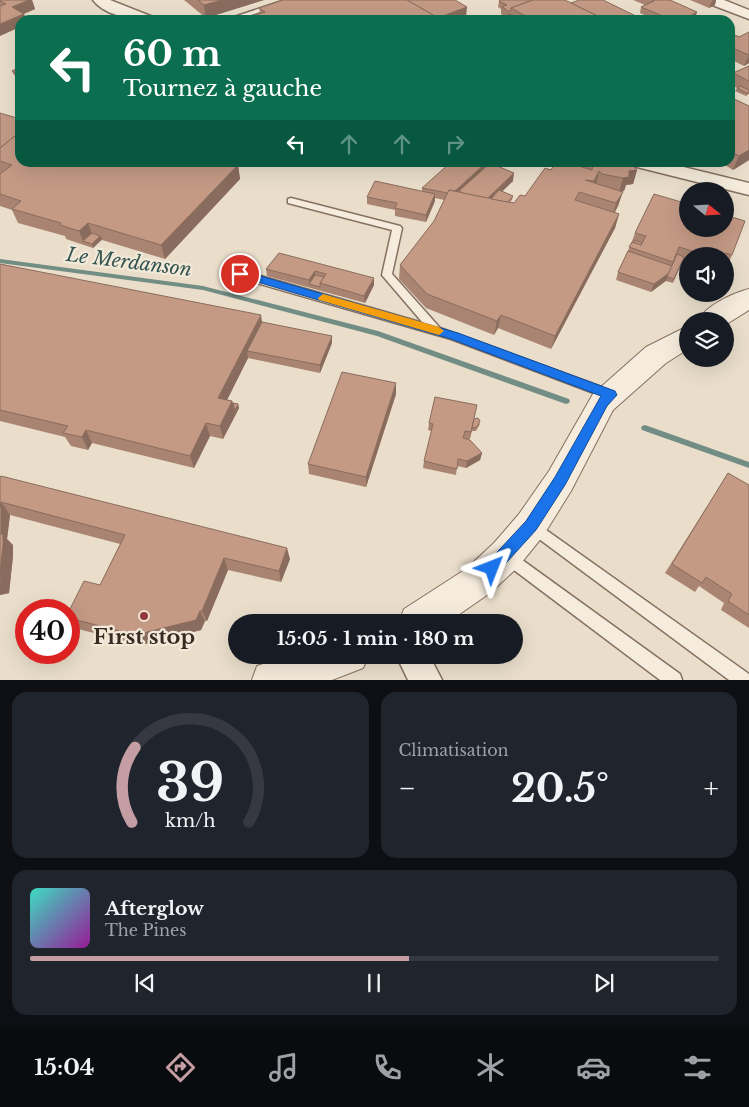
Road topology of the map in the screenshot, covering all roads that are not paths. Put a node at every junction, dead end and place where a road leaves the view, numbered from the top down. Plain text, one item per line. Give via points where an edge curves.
1 (100, 0) edge
2 (292, 0) edge
3 (712, 0) edge
4 (134, 15) edge
5 (245, 15) edge
6 (749, 15) edge
7 (659, 167) edge
8 (749, 189) edge
9 (291, 201) dead end
10 (240, 274) dead end
11 (749, 298) edge
12 (726, 312) edge
13 (436, 330) junction
14 (679, 341) edge
15 (611, 395) junction
16 (531, 526) junction
17 (506, 555) junction
18 (429, 614) edge
19 (322, 664) edge
20 (416, 664) edge
21 (271, 680) edge
22 (426, 680) edge
23 (674, 680) edge
24 (743, 680) edge

1 - 4 street
2 - 5 lane
3 - 6 street
7 - 8 street
9 - 13 lane via 397,228 387,275
10 - 13 lane
11 - 12 street
13 - 15 lane
14 - 15 street via 656,355
15 - 16 street via 602,402 560,481
16 - 17 street
16 - 24 lane
17 - 18 street via 478,581
17 - 23 lane
19 - 21 street
20 - 22 street

